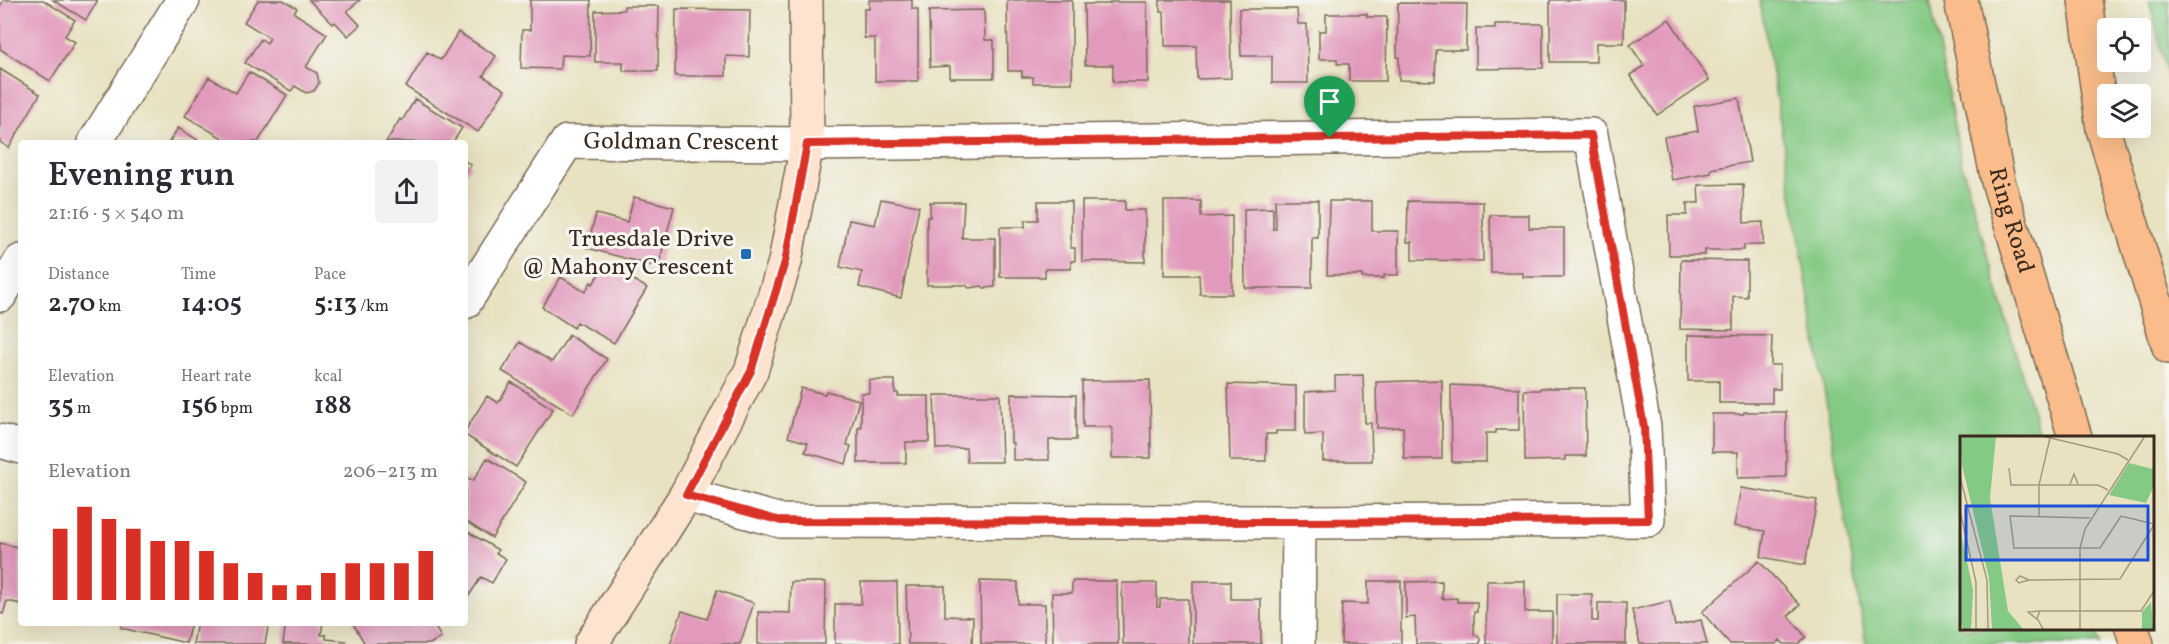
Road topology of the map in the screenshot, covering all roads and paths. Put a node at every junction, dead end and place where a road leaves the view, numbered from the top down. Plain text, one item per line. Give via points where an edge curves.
1 (183, 0) edge
2 (806, 0) edge
3 (1961, 0) edge
4 (2085, 0) edge
5 (95, 140) edge
6 (807, 144) junction
7 (18, 266) edge
8 (0, 296) edge
9 (468, 297) edge
10 (2169, 347) edge
11 (2075, 436) edge
12 (0, 441) edge
13 (18, 446) edge
14 (686, 495) junction
15 (1299, 522) junction
16 (2133, 629) edge
17 (591, 644) edge
18 (1298, 644) edge
19 (2137, 644) edge

1 - 5 street
2 - 6 street
3 - 11 highway, Ring Road via 1998,181
4 - 10 highway via 2103,129
6 - 9 street, Goldman Crescent via 567,142
6 - 14 street via 785,262 751,371
6 - 15 street via 1591,135 1644,427 1648,520
7 - 8 street
12 - 13 street
14 - 15 street via 781,521
14 - 17 street
15 - 18 street
16 - 19 highway

